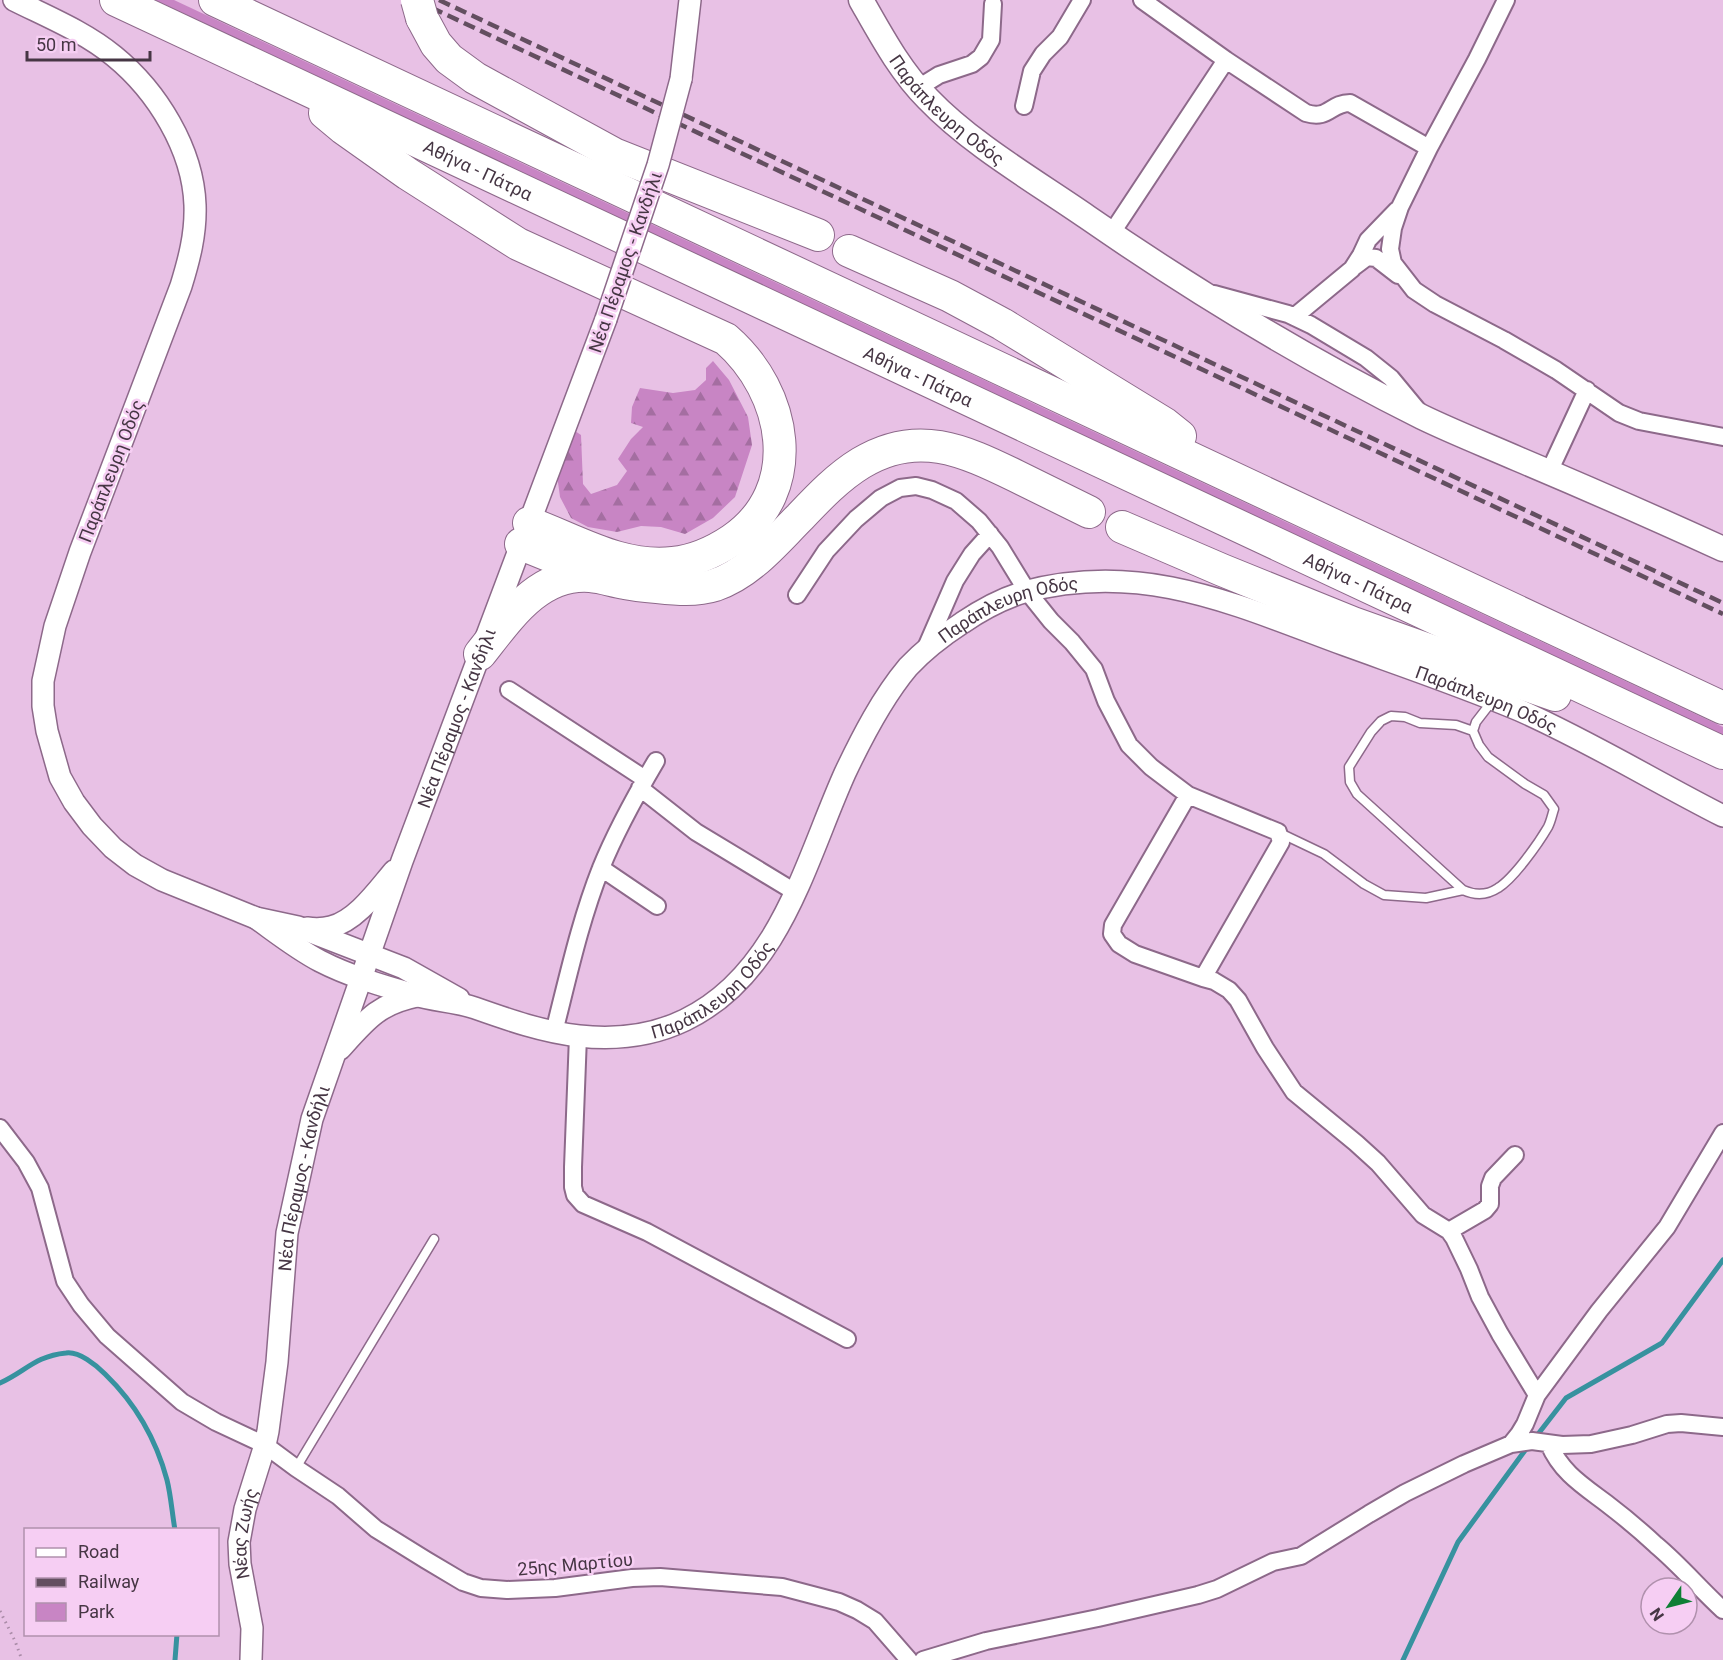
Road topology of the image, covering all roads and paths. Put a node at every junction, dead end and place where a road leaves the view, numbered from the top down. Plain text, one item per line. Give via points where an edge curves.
1 (14, 0) edge
2 (116, 0) edge
3 (215, 0) edge
4 (690, 0) edge
5 (861, 0) edge
6 (1082, 0) edge
7 (1506, 0) edge
8 (1150, 2) edge
9 (993, 4) dead end
10 (419, 9) edge
11 (1226, 60) junction
12 (290, 82) junction
13 (918, 88) junction
14 (1024, 106) dead end
15 (1429, 148) junction
16 (1400, 207) junction
17 (1111, 234) junction
18 (818, 235) dead end
19 (849, 251) dead end
20 (1352, 269) junction
21 (1196, 289) junction
22 (1414, 290) junction
23 (1294, 316) junction
24 (1587, 390) junction
25 (1424, 418) junction
26 (1723, 437) edge
27 (1549, 472) junction
28 (1236, 479) junction
29 (1089, 512) dead end
30 (1122, 527) dead end
31 (525, 533) junction
32 (990, 534) junction
33 (1723, 549) edge
34 (604, 578) junction
35 (1027, 591) junction
36 (797, 596) dead end
37 (925, 651) junction
38 (480, 654) junction
39 (509, 690) dead end
40 (1493, 699) junction
41 (1723, 708) edge
42 (1473, 731) junction
43 (1723, 754) edge
44 (656, 761) dead end
45 (643, 784) junction
46 (1188, 795) junction
47 (1723, 816) edge
48 (1278, 832) junction
49 (402, 861) junction
50 (601, 868) junction
51 (1463, 890) junction
52 (795, 892) junction
53 (657, 906) dead end
54 (256, 918) junction
55 (298, 927) junction
56 (369, 955) junction
57 (361, 977) junction
58 (1203, 978) junction
59 (417, 996) junction
60 (469, 1006) junction
61 (554, 1032) junction
62 (578, 1036) junction
63 (332, 1059) junction
64 (0, 1128) edge
65 (1723, 1132) edge
66 (1515, 1155) dead end
67 (1449, 1231) junction
68 (434, 1239) dead end
69 (847, 1339) dead end
70 (1537, 1395) junction
71 (1723, 1427) edge
72 (1510, 1444) junction
73 (1549, 1444) junction
74 (265, 1445) junction
75 (296, 1468) junction
76 (1723, 1610) edge
77 (0, 1611) edge
78 (903, 1659) edge
79 (21, 1660) edge
80 (251, 1660) edge
81 (923, 1660) edge

1 - 54 street, Παράπλευρη Οδός via 113,55 143,85 180,143 195,204 194,231 181,286 55,626 43,706 53,756 74,802 113,848 162,880
2 - 12 highway, Αθήνα - Πάτρα
3 - 28 highway
4 - 31 street, Νέα Πέραμος - Κανδήλι, bridge via 681,79 658,165 606,319
5 - 13 main road, Παράπλευρη Οδός
6 - 14 street via 1060,37 1032,71
7 - 15 street
8 - 11 street
9 - 13 street via 991,40 981,57
10 - 18 highway via 436,44 475,78 614,154
11 - 15 street via 1306,112 1316,116 1350,103
11 - 17 street
12 - 31 highway via 376,152 518,243 726,339 746,358 768,396 781,449 773,488 753,522 723,546 692,560 653,565
12 - 43 highway, Αθήνα - Πάτρα
13 - 17 main road, Παράπλευρη Οδός via 963,131
15 - 16 street
16 - 20 street via 1368,240
16 - 22 street via 1390,249 1394,263
17 - 21 main road, Παράπλευρη Οδός
19 - 28 highway via 1002,324 1165,424
20 - 22 street via 1366,257 1376,258
20 - 23 street
21 - 23 street
21 - 25 main road, Παράπλευρη Οδός via 1309,357
22 - 24 street
23 - 25 street via 1366,358 1391,378
24 - 26 street via 1619,413 1639,421
24 - 27 street
25 - 27 main road, Παράπλευρη Οδός
27 - 33 main road, Παράπλευρη Οδός
28 - 41 highway
29 - 34 highway via 980,458 938,446 912,445 862,462 821,496 757,560 717,584 674,589
30 - 43 highway via 1353,623
31 - 34 highway
31 - 38 street, Νέα Πέραμος - Κανδήλι
32 - 35 street
32 - 36 street via 956,501 916,486 900,488 881,498 833,543
32 - 37 street via 955,581
34 - 38 highway via 571,576 550,583 518,608
35 - 37 street, Παράπλευρη Οδός via 975,613
35 - 40 street, Παράπλευρη Οδός via 1102,580 1192,591
35 - 46 street via 1094,669 1129,745
37 - 52 street, Παράπλευρη Οδός via 892,689 861,741
38 - 49 street, Νέα Πέραμος - Κανδήλι
39 - 45 street
40 - 42 lane
40 - 47 street, Παράπλευρη Οδός via 1548,723
42 - 51 lane via 1488,757 1544,795 1554,809 1549,825 1508,880 1485,893 1473,895
42 - 51 lane via 1391,716 1371,732 1349,767 1350,782 1358,794
44 - 45 street
45 - 50 street
45 - 52 street via 696,832
46 - 48 street
46 - 58 street via 1113,925 1112,934 1135,954
48 - 51 lane via 1324,854 1384,895 1426,898
48 - 58 street via 1281,842
49 - 55 street via 345,921 319,929
49 - 56 street, Νέα Πέραμος - Κανδήλι
50 - 53 street
50 - 61 street via 575,946
52 - 62 street, Παράπλευρη Οδός via 755,964 708,1008 645,1034 621,1038
54 - 55 street, Παράπλευρη Οδός
54 - 57 street, Παράπλευρη Οδός via 317,959
55 - 56 street, Παράπλευρη Οδός
56 - 57 street, Νέα Πέραμος - Κανδήλι
56 - 60 street, Παράπλευρη Οδός via 404,968
57 - 59 street, Παράπλευρη Οδός
57 - 63 street, Νέα Πέραμος - Κανδήλι
58 - 67 street via 1229,990 1238,1000 1294,1092 1371,1156 1423,1215
59 - 60 street, Παράπλευρη Οδός
59 - 63 street via 386,1005
60 - 61 street, Παράπλευρη Οδός
61 - 62 street, Παράπλευρη Οδός
62 - 69 street via 575,1195 583,1204 647,1232
63 - 74 street, Νέα Πέραμος - Κανδήλι via 312,1119 287,1233 277,1362
64 - 74 street, 25ης Μαρτίου via 40,1188 65,1281 81,1305 107,1336 182,1402
65 - 70 street via 1667,1227
66 - 67 street via 1493,1178 1490,1204 1485,1210
67 - 70 street via 1459,1245 1480,1297
68 - 75 lane
70 - 72 street via 1520,1434
71 - 73 street via 1667,1424 1611,1441
72 - 73 street
72 - 81 street via 1405,1493 1301,1556 1273,1562 1217,1589 986,1641
73 - 76 street via 1563,1468 1657,1545
74 - 75 street, 25ης Μαρτίου
74 - 80 street, Νέας Ζωής via 239,1542 252,1628
75 - 78 street, 25ης Μαρτίου via 338,1496 376,1529 463,1582 481,1588 555,1588 660,1577 782,1587 857,1610 874,1621
77 - 79 path

